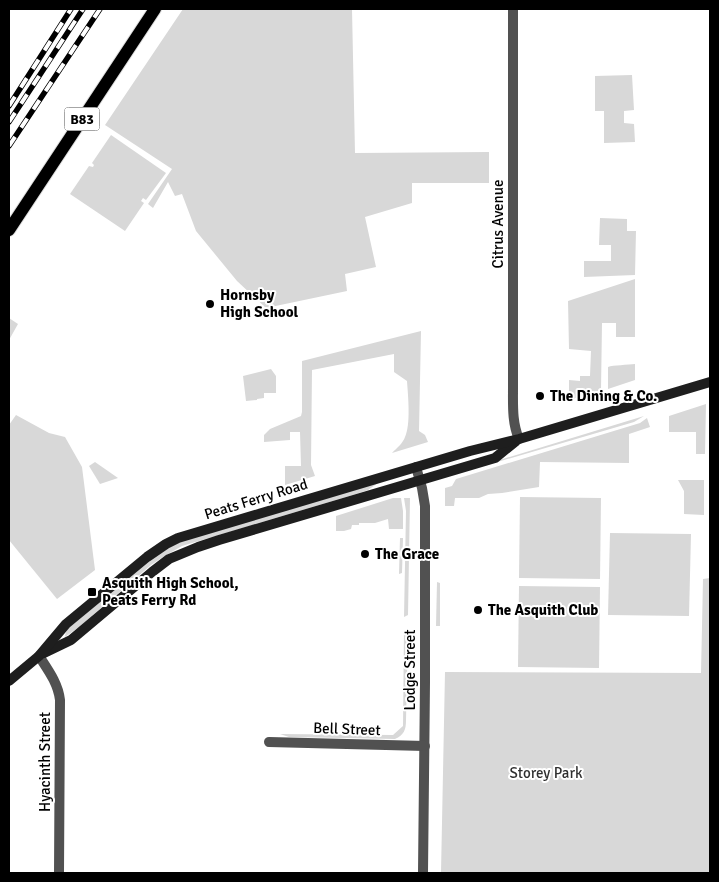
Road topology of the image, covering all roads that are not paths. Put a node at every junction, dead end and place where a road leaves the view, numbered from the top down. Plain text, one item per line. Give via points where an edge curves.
1 (155, 9) edge
2 (513, 9) edge
3 (9, 230) edge
4 (710, 382) edge
5 (519, 439) junction
6 (416, 467) junction
7 (420, 480) junction
8 (38, 656) junction
9 (9, 681) edge
10 (269, 742) dead end
11 (425, 746) junction
12 (59, 873) edge
13 (423, 873) edge

1 - 3 main road, B83
2 - 5 street, Citrus Avenue via 513,388 515,430
4 - 5 main road, Peats Ferry Road
5 - 6 main road, Peats Ferry Road
5 - 7 main road, Peats Ferry Road via 495,458
6 - 7 street, Lodge Street
6 - 8 main road, Peats Ferry Road via 166,544 66,624
7 - 8 main road, Peats Ferry Road via 182,553 157,568 71,640
7 - 11 street, Lodge Street via 424,506
8 - 9 main road, Peats Ferry Road
8 - 12 street, Hyacinth Street via 53,676 60,700
10 - 11 street, Bell Street
11 - 13 street, Lodge Street

